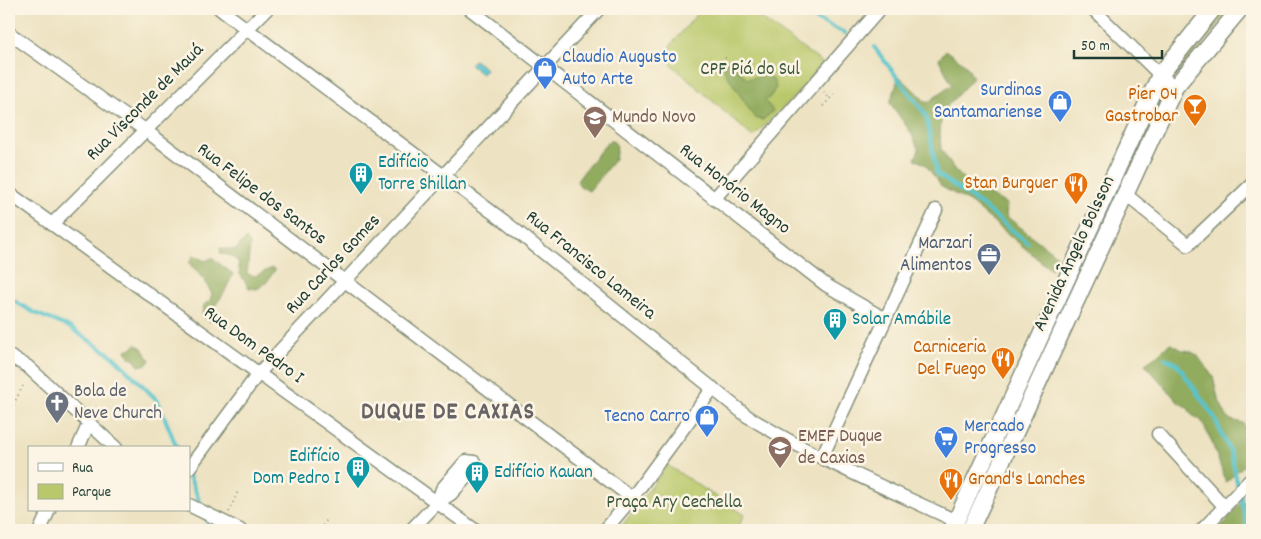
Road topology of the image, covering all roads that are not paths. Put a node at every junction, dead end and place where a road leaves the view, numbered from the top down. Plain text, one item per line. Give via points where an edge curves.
1 (220, 9) edge
2 (267, 9) edge
3 (470, 9) edge
4 (599, 9) edge
5 (880, 9) edge
6 (1093, 9) edge
7 (1213, 9) edge
8 (1240, 9) edge
9 (247, 29) junction
10 (9, 33) edge
11 (544, 67) junction
12 (1160, 75) junction
13 (1175, 87) junction
14 (145, 130) junction
15 (443, 175) junction
16 (1252, 184) edge
17 (9, 193) edge
18 (1125, 194) junction
19 (714, 199) junction
20 (936, 210) dead end
21 (52, 224) junction
22 (344, 281) junction
23 (886, 319) junction
24 (9, 356) edge
25 (258, 374) junction
26 (713, 388) junction
27 (89, 423) junction
28 (1158, 434) dead end
29 (79, 446) edge
30 (114, 446) edge
31 (822, 457) junction
32 (190, 467) edge
33 (1252, 478) edge
34 (632, 498) junction
35 (437, 503) junction
36 (1224, 506) junction
37 (190, 507) edge
38 (48, 512) edge
39 (220, 523) edge
40 (959, 527) edge
41 (40, 530) edge
42 (240, 530) edge
43 (411, 530) edge
44 (475, 530) edge
45 (605, 530) edge
46 (1202, 530) edge

1 - 9 street, Rua Francisco Lameira
2 - 9 street, Rua Visconde de Mauá
3 - 11 street, Rua Honório Magno
4 - 11 street, Rua Carlos Gomes
5 - 19 street
6 - 12 street
7 - 12 main road, Avenida Ângelo Bolsson
8 - 13 main road, Avenida Ângelo Bolsson
9 - 14 street, Rua Visconde de Mauá
9 - 15 street, Rua Francisco Lameira
10 - 14 street, Rua Felipe dos Santos
11 - 15 street, Rua Carlos Gomes
11 - 19 street, Rua Honório Magno
12 - 13 street
12 - 40 main road, Avenida Ângelo Bolsson
13 - 18 main road, Avenida Ângelo Bolsson
14 - 21 street, Rua Visconde de Mauá
14 - 22 street, Rua Felipe dos Santos
15 - 22 street, Rua Carlos Gomes
15 - 26 street, Rua Francisco Lameira
16 - 18 street via 1188,245
17 - 21 street, Rua Dom Pedro I
18 - 40 main road, Avenida Ângelo Bolsson
19 - 23 street, Rua Honório Magno via 826,285
20 - 23 street
21 - 25 street, Rua Dom Pedro I
22 - 25 street, Rua Carlos Gomes
22 - 34 street, Rua Felipe dos Santos
23 - 31 street
24 - 27 street via 27,366
25 - 32 street, Rua Carlos Gomes
25 - 35 street, Rua Dom Pedro I
26 - 31 street, Rua Francisco Lameira via 747,416
26 - 34 street
27 - 29 street
27 - 30 street
28 - 36 street
31 - 40 street, Rua Francisco Lameira
33 - 36 street
34 - 45 street
35 - 43 street
35 - 44 street, Rua Dom Pedro I
36 - 46 street
37 - 39 street
38 - 41 street
39 - 42 street

